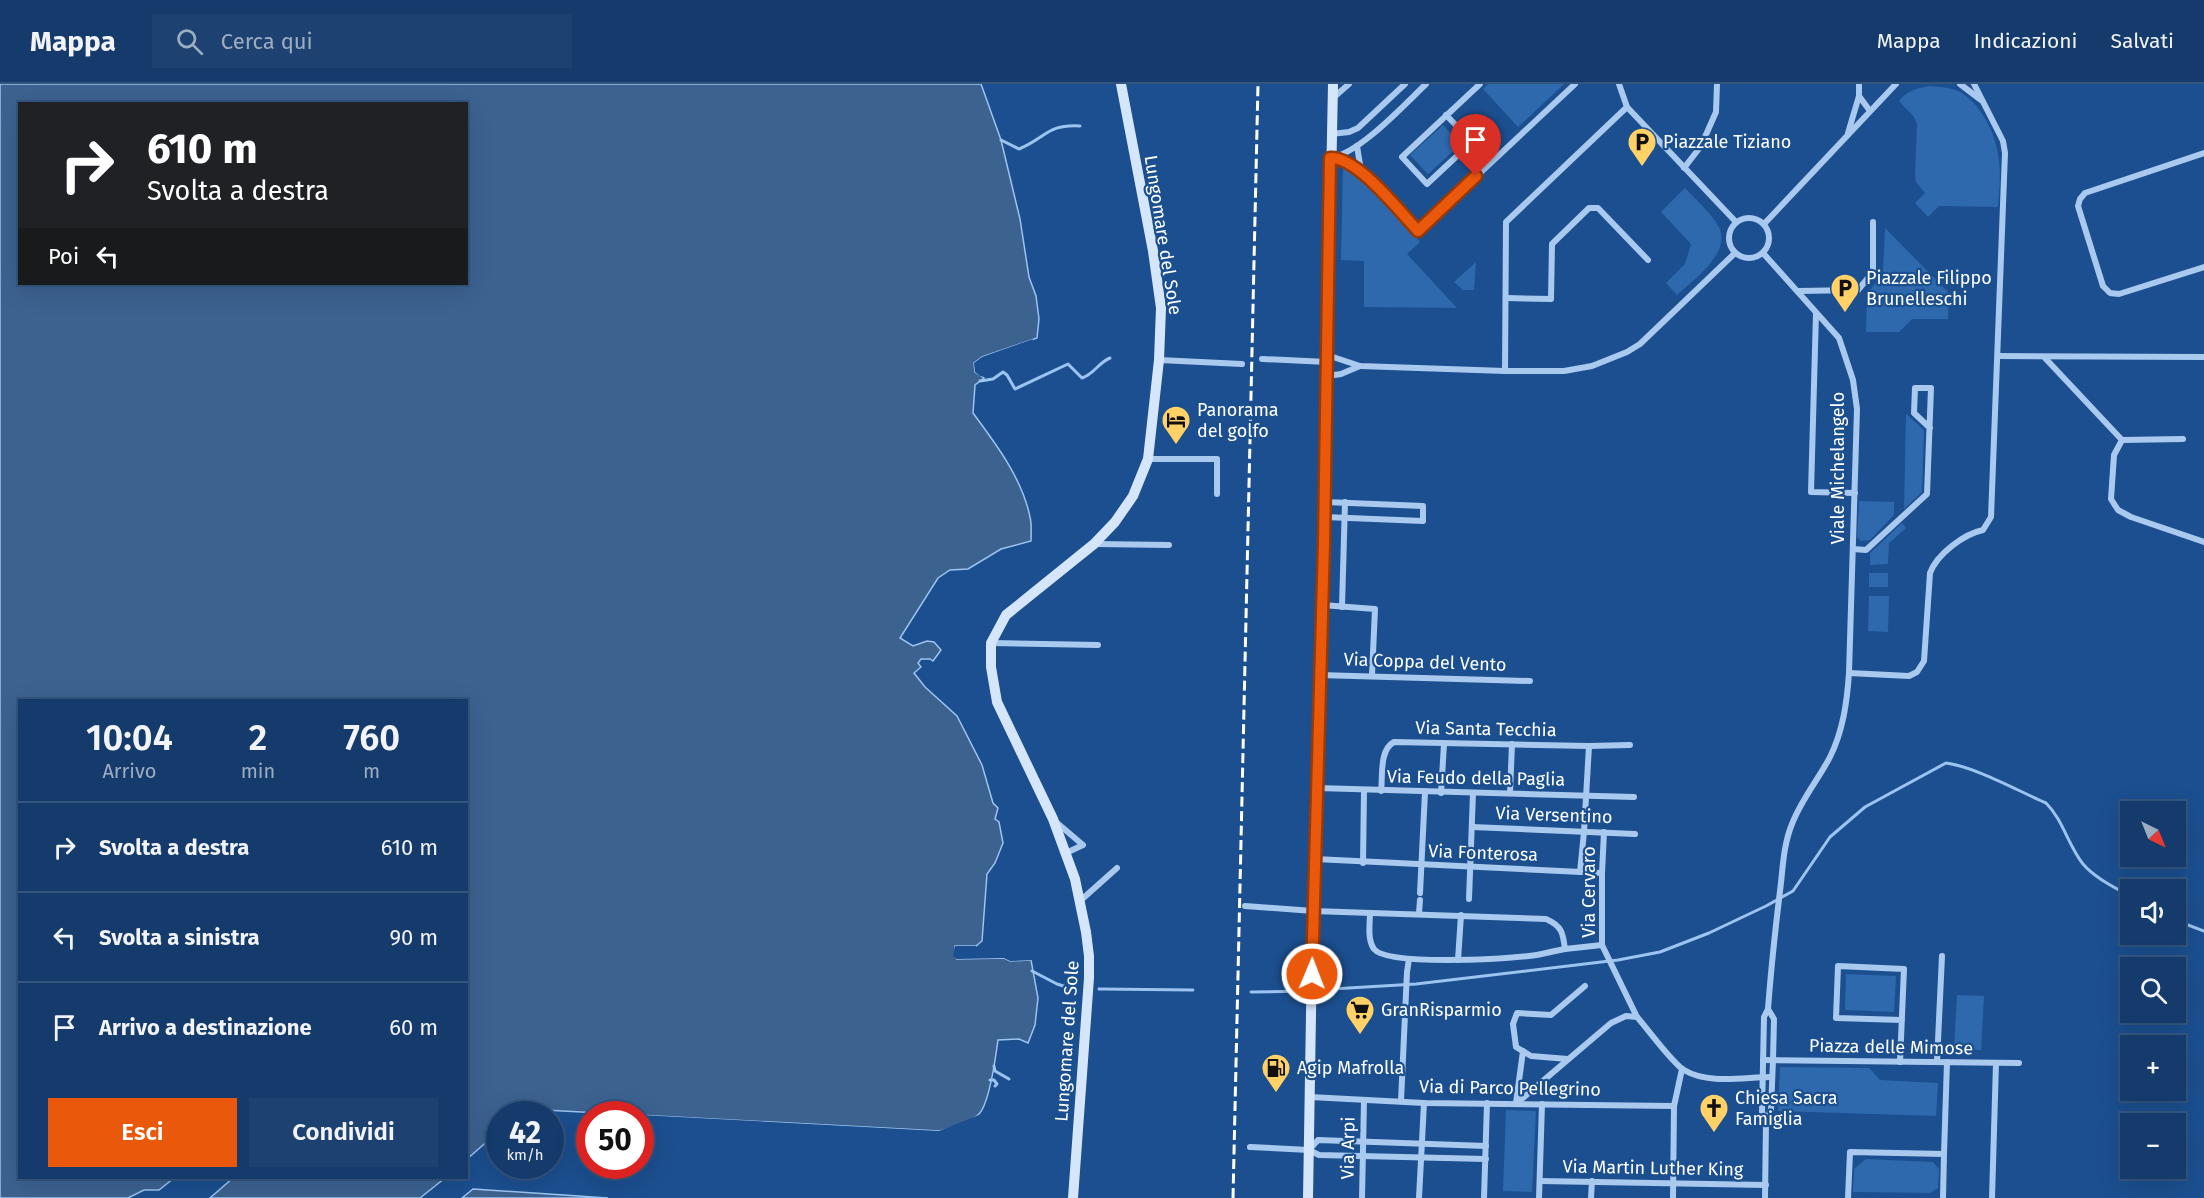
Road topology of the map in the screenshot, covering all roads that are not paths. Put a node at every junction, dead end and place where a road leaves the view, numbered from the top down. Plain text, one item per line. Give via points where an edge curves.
1 (1121, 84) edge
2 (1333, 84) edge
3 (1348, 84) edge
4 (1405, 84) edge
5 (1425, 84) edge
6 (1479, 84) edge
7 (1575, 84) edge
8 (1619, 84) edge
9 (1717, 84) edge
10 (1859, 84) edge
11 (1896, 84) edge
12 (1960, 84) edge
13 (1974, 84) edge
14 (1859, 96) junction
15 (1332, 99) junction
16 (1984, 102) junction
17 (1627, 107) junction
18 (1870, 111) junction
19 (1446, 115) junction
20 (1331, 134) junction
21 (1848, 135) junction
22 (1472, 141) junction
23 (1357, 146) junction
24 (2204, 153) edge
25 (1334, 157) junction
26 (1491, 161) junction
27 (1684, 168) junction
28 (1361, 171) junction
29 (1736, 222) junction
30 (1873, 222) dead end
31 (1764, 224) junction
32 (1763, 252) junction
33 (1735, 254) junction
34 (1648, 260) dead end
35 (2204, 267) edge
36 (1797, 291) junction
37 (1506, 298) junction
38 (1816, 313) junction
39 (1998, 356) junction
40 (2204, 357) edge
41 (2045, 358) junction
42 (1263, 359) dead end
43 (1327, 359) junction
44 (1159, 360) junction
45 (1242, 364) dead end
46 (1360, 366) junction
47 (1505, 371) junction
48 (1327, 376) junction
49 (1929, 428) junction
50 (2182, 439) dead end
51 (2122, 440) junction
52 (1149, 459) junction
53 (1854, 493) junction
54 (1217, 494) dead end
55 (1325, 502) junction
56 (1345, 502) junction
57 (1324, 517) junction
58 (1345, 518) junction
59 (2204, 542) edge
60 (1094, 544) junction
61 (1169, 545) dead end
62 (1853, 549) junction
63 (1322, 605) junction
64 (1342, 607) junction
65 (991, 643) junction
66 (1098, 645) dead end
67 (1319, 675) junction
68 (1372, 675) junction
69 (1849, 676) junction
70 (1530, 681) dead end
71 (1444, 744) junction
72 (1512, 744) junction
73 (1630, 745) dead end
74 (1589, 746) junction
75 (1317, 788) junction
76 (1364, 791) junction
77 (1381, 791) junction
78 (1425, 792) junction
79 (1441, 793) junction
80 (1473, 793) junction
81 (1510, 793) junction
82 (1586, 796) junction
83 (1634, 797) dead end
84 (1053, 819) junction
85 (1472, 826) junction
86 (1584, 832) junction
87 (1605, 832) junction
88 (1635, 834) dead end
89 (1066, 853) junction
90 (1315, 859) junction
91 (1363, 863) junction
92 (1422, 865) junction
93 (1471, 867) junction
94 (1117, 868) dead end
95 (1580, 872) junction
96 (1602, 873) junction
97 (1469, 899) dead end
98 (1080, 901) junction
99 (1245, 906) dead end
100 (1313, 911) junction
101 (1370, 913) junction
102 (1419, 914) junction
103 (1461, 915) junction
104 (1602, 945) junction
105 (1565, 949) junction
106 (1942, 956) dead end
107 (1409, 959) junction
108 (1458, 960) junction
109 (1585, 986) dead end
110 (1768, 1009) junction
111 (1637, 1017) junction
112 (1902, 1020) junction
113 (1522, 1051) junction
114 (1569, 1059) junction
115 (1763, 1060) junction
116 (1773, 1060) junction
117 (1900, 1062) junction
118 (1937, 1062) junction
119 (1947, 1062) junction
120 (1995, 1063) junction
121 (2019, 1063) dead end
122 (1682, 1069) junction
123 (1763, 1077) junction
124 (1772, 1077) junction
125 (1310, 1097) junction
126 (1364, 1100) junction
127 (1401, 1101) junction
128 (1424, 1102) junction
129 (1487, 1103) junction
130 (1516, 1104) junction
131 (1542, 1104) junction
132 (1674, 1106) junction
133 (1766, 1120) junction
134 (1362, 1142) junction
135 (1423, 1144) junction
136 (1486, 1146) junction
137 (1250, 1147) dead end
138 (1309, 1150) junction
139 (1944, 1154) junction
140 (1362, 1156) junction
141 (1422, 1158) junction
142 (1486, 1159) junction
143 (1540, 1180) junction
144 (1592, 1182) junction
145 (1673, 1184) junction
146 (1766, 1185) junction
147 (1073, 1198) edge
148 (1308, 1198) edge
149 (1362, 1198) edge
150 (1419, 1198) edge
151 (1484, 1198) edge
152 (1539, 1198) edge
153 (1591, 1198) edge
154 (1673, 1198) edge
155 (1765, 1198) edge
156 (1848, 1198) edge
157 (1943, 1198) edge
158 (1992, 1198) edge

1 - 44 street, Lungomare del Sole via 1161,308
2 - 15 street
3 - 15 street
4 - 20 street via 1358,128
5 - 23 street
6 - 19 street
7 - 26 street
8 - 17 street
9 - 27 street via 1716,112 1701,146
10 - 14 street
11 - 18 street
12 - 16 street
13 - 16 street
14 - 18 street
14 - 21 street
15 - 20 street
16 - 39 street via 2005,153
17 - 27 street
17 - 37 street via 1506,222
18 - 21 street
19 - 22 street
19 - 22 street via 1402,157 1427,184
20 - 25 street
21 - 31 street
22 - 26 street
23 - 25 street
23 - 28 street
24 - 35 street via 2085,193 2078,206 2103,286 2110,293 2119,294
25 - 28 street
25 - 43 street
26 - 28 street via 1418,231
27 - 29 street
29 - 31 street via 1750,218
29 - 33 street via 1728,238
30 - 36 street via 1873,272 1858,290
31 - 32 street via 1769,238
32 - 33 street via 1749,258
32 - 36 street, Viale Michelangelo
33 - 47 street via 1627,352 1592,366 1564,371
34 - 37 street via 1594,206 1552,244 1551,298
36 - 38 street, Viale Michelangelo
37 - 47 street
38 - 53 street, Viale Michelangelo via 1839,338 1853,380 1857,409
38 - 53 street via 1811,492
39 - 41 street
39 - 69 street via 1991,517 1983,530 1960,538 1932,567 1922,666 1909,676
40 - 41 street
41 - 51 street
42 - 43 street
43 - 46 street
43 - 48 street
44 - 45 street
44 - 52 street, Lungomare del Sole
46 - 47 street
46 - 48 street
48 - 55 street
49 - 49 street via 1931,388 1915,388 1914,413
49 - 62 street via 1927,494 1866,550
50 - 51 street
51 - 59 street via 2114,455 2111,499 2118,510
52 - 54 street via 1217,459
52 - 60 street, Lungomare del Sole via 1133,496
53 - 62 street, Viale Michelangelo
55 - 56 street
55 - 57 street
56 - 58 street
56 - 58 street via 1423,506 1423,521
57 - 58 street
57 - 63 street
58 - 64 street
60 - 61 street
60 - 65 street, Lungomare del Sole via 1006,615
62 - 69 street, Viale Michelangelo
63 - 64 street
63 - 67 street
64 - 68 street via 1375,609
65 - 66 street
65 - 84 street, Lungomare del Sole via 997,702
67 - 68 street, Via Coppa del Vento
67 - 75 street
68 - 70 street, Via Coppa del Vento
69 - 110 street, Viale Michelangelo via 1841,731 1802,802 1784,849
71 - 72 street, Via Santa Tecchia
71 - 77 street, Via Santa Tecchia via 1388,745
71 - 79 street
72 - 74 street, Via Santa Tecchia
72 - 81 street
73 - 74 street, Via Santa Tecchia
74 - 82 street, Via Cervaro
75 - 76 street, Via Feudo della Paglia
75 - 90 street
76 - 77 street, Via Feudo della Paglia
76 - 91 street
77 - 78 street, Via Feudo della Paglia
78 - 79 street, Via Feudo della Paglia
78 - 92 street
79 - 80 street, Via Feudo della Paglia
80 - 81 street, Via Feudo della Paglia
80 - 85 street
81 - 82 street, Via Feudo della Paglia
82 - 83 street, Via Feudo della Paglia
82 - 86 street, Via Cervaro
84 - 89 street, Lungomare del Sole
84 - 89 street, Lungomare del Sole via 1083,845
85 - 86 street, Via Versentino
85 - 93 street
86 - 87 street, Via Versentino
86 - 95 street, Via Cervaro
87 - 88 street, Via Versentino
87 - 96 street, Via Cervaro
89 - 98 street, Lungomare del Sole
90 - 91 street, Via Fonterosa
90 - 100 street
91 - 92 street, Via Fonterosa
92 - 93 street, Via Fonterosa
92 - 102 street
93 - 95 street, Via Fonterosa
93 - 97 street
94 - 98 street
95 - 96 street, Via Fonterosa
96 - 104 street, Via Cervaro
98 - 147 street, Lungomare del Sole via 1089,978
99 - 100 street
100 - 101 street
100 - 125 street
101 - 102 street
101 - 107 street via 1373,948 1381,955
102 - 103 street
103 - 105 street via 1546,919 1562,930
103 - 108 street
104 - 105 street
104 - 111 street, Via Cervaro
105 - 108 street via 1529,956
106 - 118 street
107 - 108 street
107 - 127 street
109 - 113 street via 1551,1014 1517,1014 1513,1024 1516,1047
110 - 115 street via 1764,1017
110 - 116 street via 1774,1019
111 - 114 street via 1626,1016 1611,1023
111 - 122 street, Via Cervaro
112 - 112 street via 1904,969 1838,966 1836,1018
112 - 117 street
113 - 114 street via 1531,1056
113 - 130 street
114 - 130 street
115 - 116 street, Piazza delle Mimose
115 - 123 street
116 - 117 street, Piazza delle Mimose
116 - 124 street
117 - 118 street, Piazza delle Mimose
118 - 119 street, Piazza delle Mimose
119 - 120 street, Piazza delle Mimose
119 - 139 street
120 - 121 street, Piazza delle Mimose
120 - 158 street
122 - 123 street via 1715,1078
122 - 132 street
123 - 124 street
123 - 133 street via 1762,1112
124 - 133 street via 1771,1110
125 - 126 street, Via di Parco Pellegrino
125 - 138 street
126 - 127 street, Via di Parco Pellegrino
126 - 134 street, Via Arpi
127 - 128 street, Via di Parco Pellegrino
128 - 129 street, Via di Parco Pellegrino
128 - 135 street
129 - 130 street, Via di Parco Pellegrino
129 - 136 street
130 - 131 street, Via di Parco Pellegrino
131 - 132 street, Via di Parco Pellegrino
131 - 143 street
132 - 145 street
133 - 146 street
134 - 135 street
134 - 138 street via 1318,1140
134 - 140 street, Via Arpi
135 - 136 street
135 - 141 street
136 - 142 street
137 - 138 street
138 - 140 street via 1319,1155
138 - 148 street
139 - 156 street via 1850,1152
139 - 157 street
140 - 141 street
140 - 149 street, Via Arpi
141 - 142 street
141 - 150 street
142 - 151 street
143 - 144 street, Via Martin Luther King
143 - 152 street
144 - 145 street, Via Martin Luther King
144 - 153 street
145 - 146 street, Via Martin Luther King
145 - 154 street
146 - 155 street

